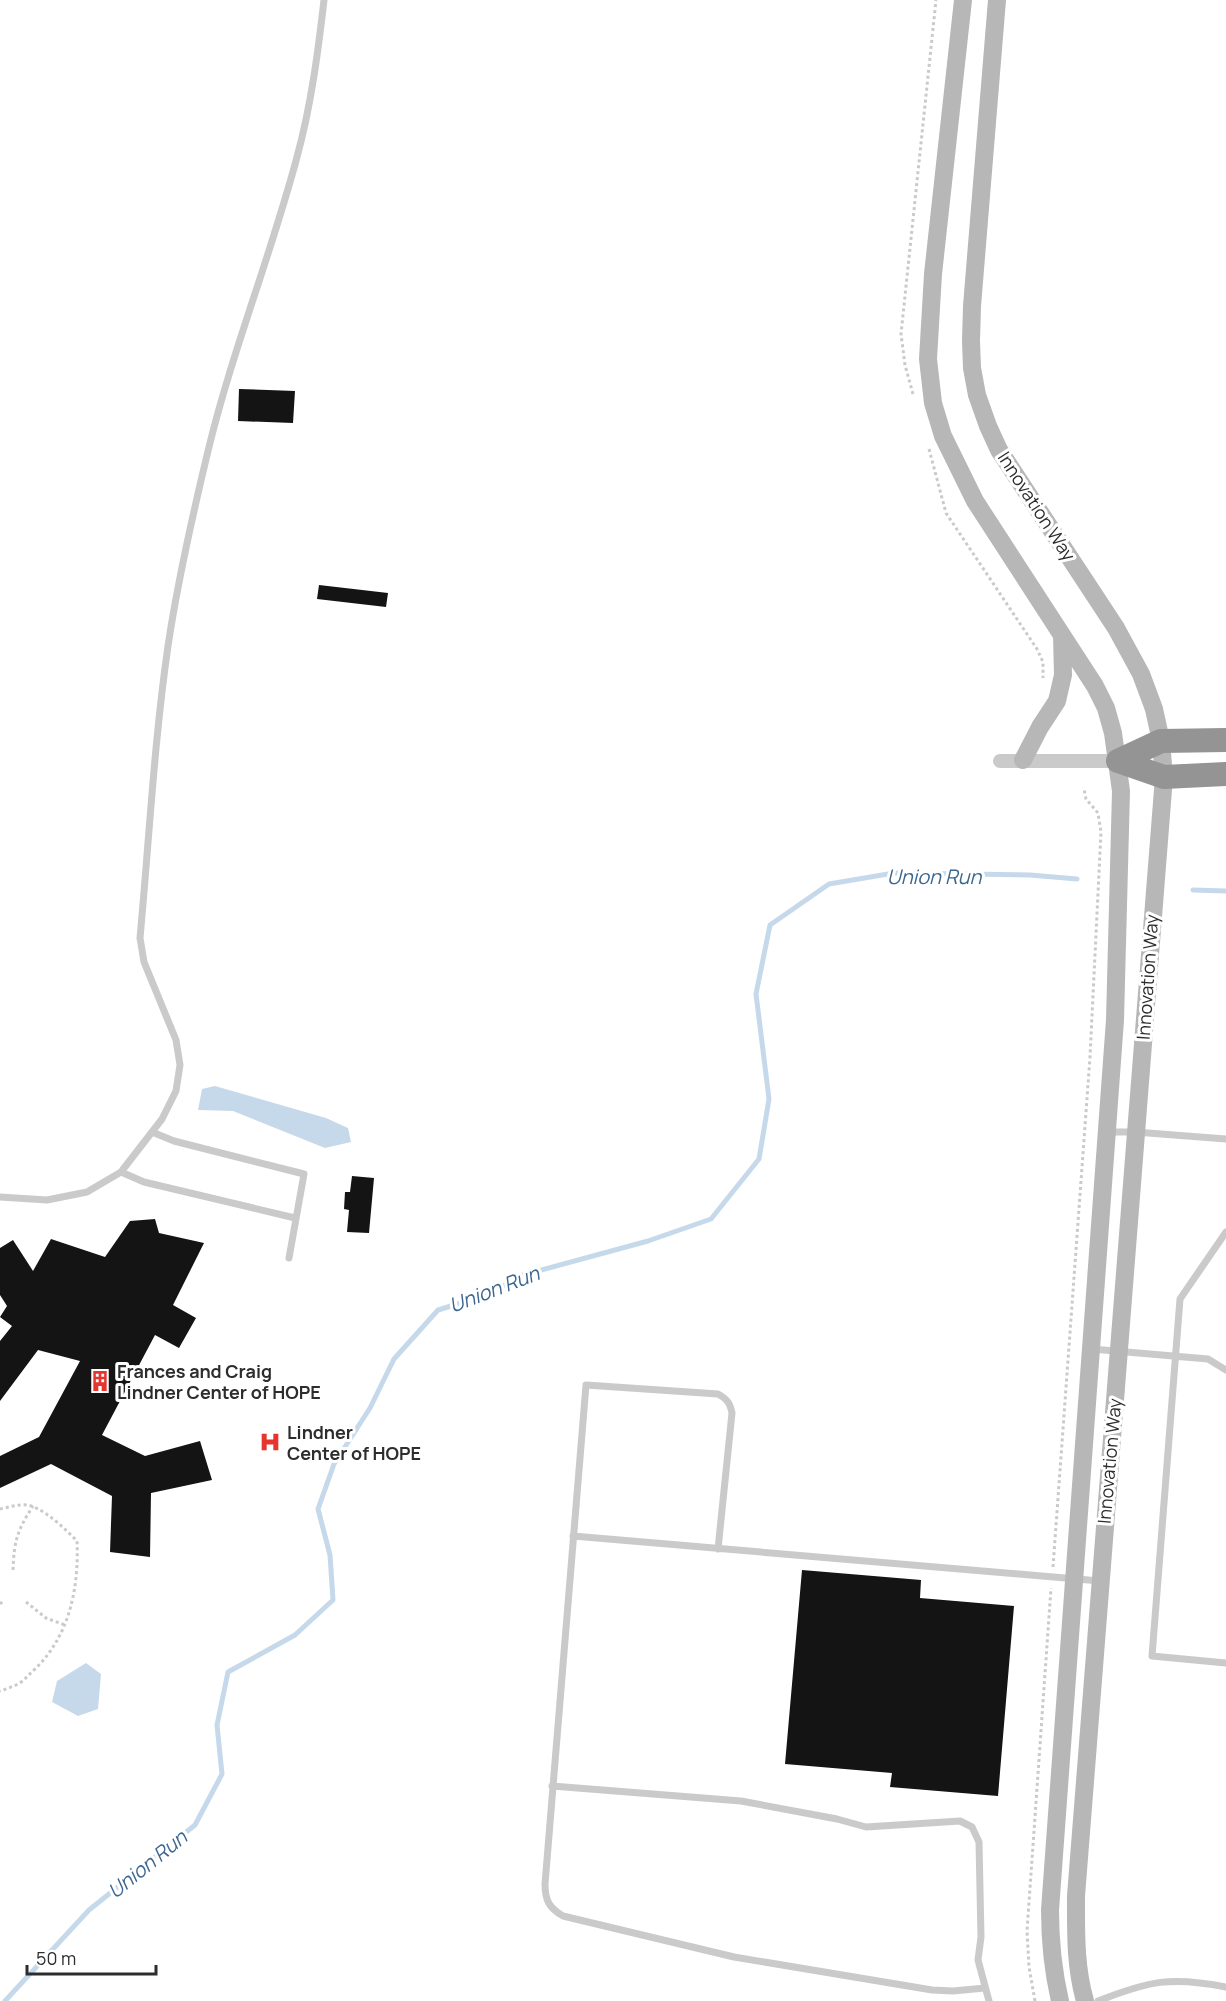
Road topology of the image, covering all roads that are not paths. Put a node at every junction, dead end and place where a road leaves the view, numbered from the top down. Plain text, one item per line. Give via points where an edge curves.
1 (324, 0) edge
2 (963, 0) edge
3 (997, 0) edge
4 (1062, 635) junction
5 (1226, 740) edge
6 (1161, 741) junction
7 (1023, 760) junction
8 (1000, 761) dead end
9 (1118, 761) junction
10 (1226, 774) edge
11 (1164, 777) junction
12 (152, 1132) junction
13 (1106, 1132) junction
14 (1135, 1132) junction
15 (1226, 1139) edge
16 (121, 1172) junction
17 (0, 1197) edge
18 (295, 1218) junction
19 (1226, 1232) edge
20 (289, 1258) dead end
21 (1089, 1348) junction
22 (1118, 1351) junction
23 (1176, 1356) junction
24 (1226, 1370) edge
25 (573, 1536) junction
26 (718, 1549) junction
27 (1073, 1579) junction
28 (1100, 1581) junction
29 (1226, 1663) edge
30 (552, 1786) junction
31 (1226, 1987) edge
32 (985, 1988) junction
33 (989, 2001) edge
34 (1060, 2001) edge
35 (1085, 2001) edge
36 (1098, 2001) edge

1 - 12 lane via 318,53 297,155 227,374 181,570 168,646 141,938 144,962 176,1040 180,1065 176,1091
2 - 4 main road, Innovation Way via 933,274 928,374 943,436 975,501
3 - 6 main road, Innovation Way via 972,306 972,368 977,395 999,450 1110,618 1141,674
4 - 7 main road via 1063,675 1057,702
4 - 9 main road, Innovation Way via 1106,708
5 - 6 highway
6 - 9 highway
6 - 11 main road, Innovation Way
7 - 8 street
7 - 9 street
9 - 11 highway
9 - 13 main road, Innovation Way via 1121,791 1115,1020
10 - 11 highway
11 - 14 main road, Innovation Way
12 - 16 lane
12 - 18 lane via 304,1174
13 - 14 lane
13 - 21 main road, Innovation Way
14 - 15 lane
14 - 22 main road, Innovation Way
16 - 17 lane via 87,1192 47,1200
16 - 18 lane via 144,1182
18 - 20 lane
19 - 23 lane via 1180,1299
21 - 22 lane
21 - 27 main road, Innovation Way
22 - 23 lane
22 - 28 main road, Innovation Way
23 - 24 lane via 1208,1359
23 - 29 lane via 1152,1656
25 - 26 lane
25 - 26 lane via 586,1385 718,1394 725,1398 732,1413
25 - 30 lane
26 - 27 lane
27 - 28 lane
27 - 34 main road, Innovation Way via 1050,1910 1053,1974
28 - 35 main road, Innovation Way via 1076,1896 1075,1948
30 - 32 lane via 545,1895 554,1911 564,1916 763,1962 932,1990
30 - 32 lane via 741,1802 866,1827 960,1821 972,1827 979,1842 978,1960
31 - 36 lane via 1168,1980 1137,1986
32 - 33 lane

